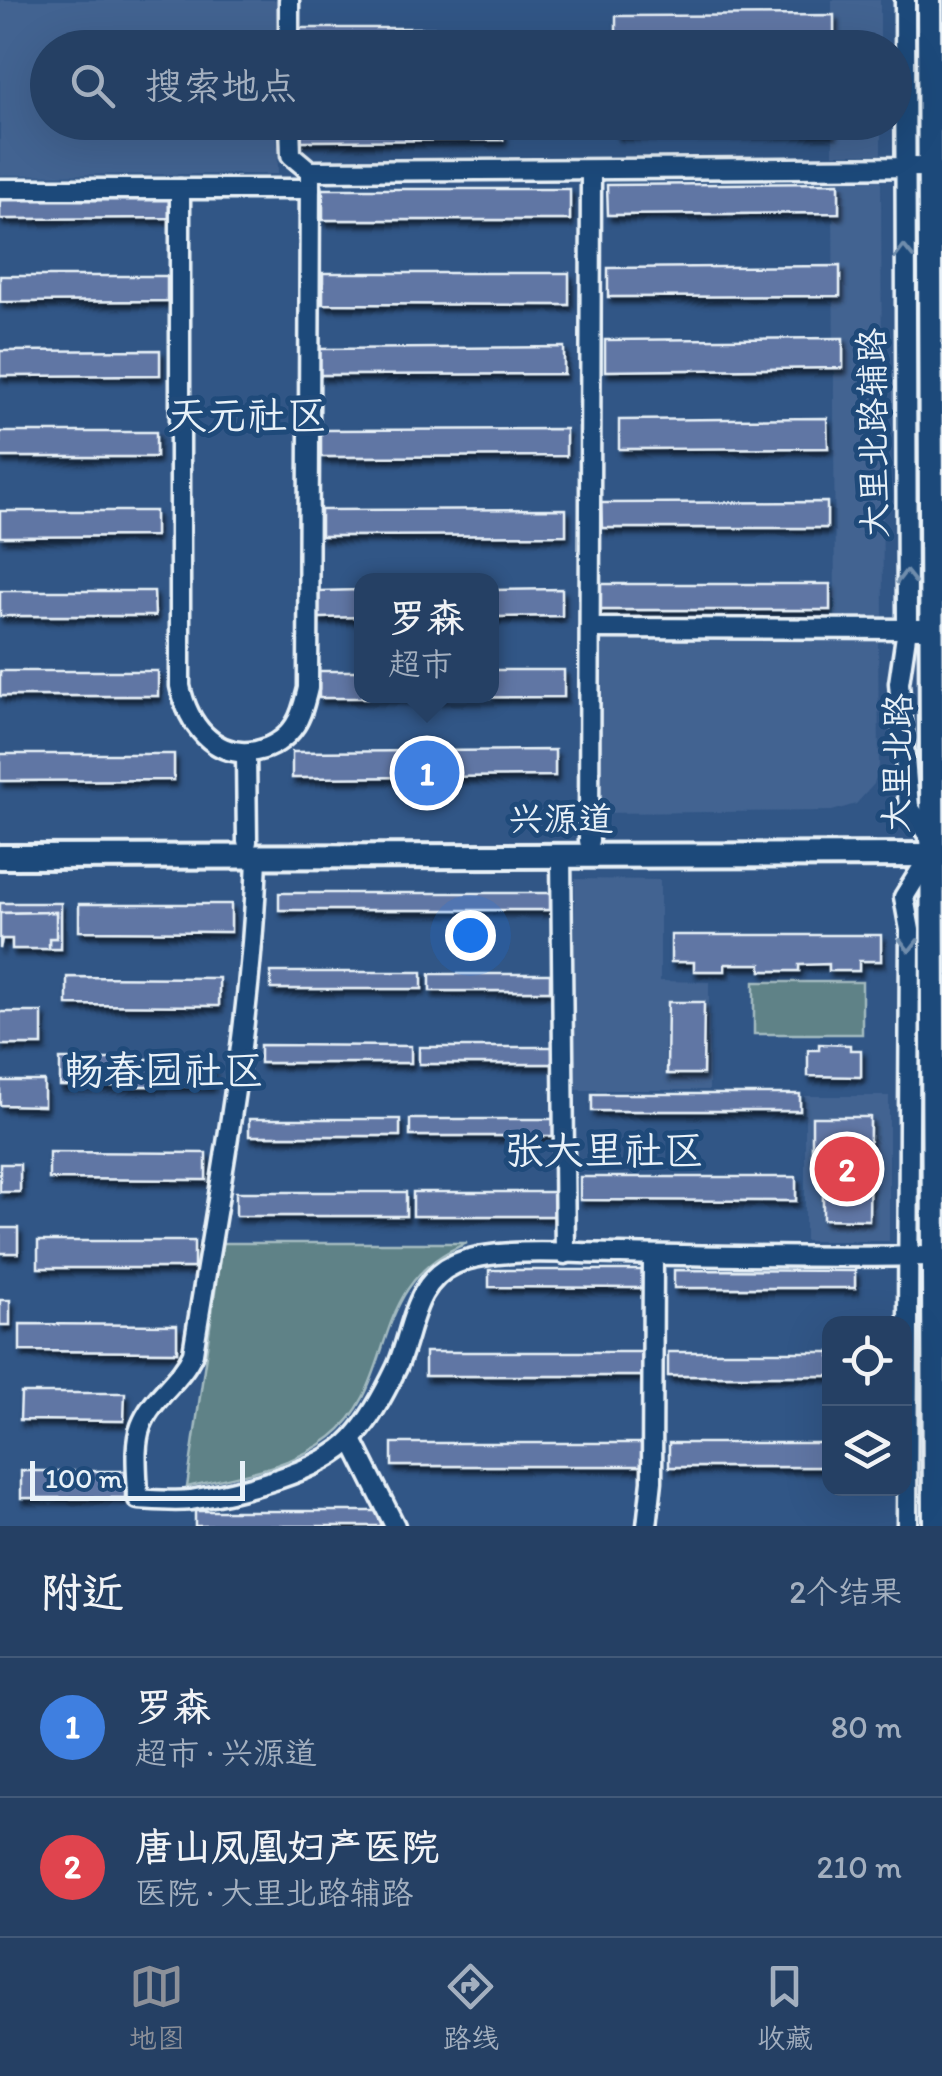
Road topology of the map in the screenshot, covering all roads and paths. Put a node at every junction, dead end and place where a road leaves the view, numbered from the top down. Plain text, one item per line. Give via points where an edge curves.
1 (289, 0) edge
2 (904, 0) edge
3 (929, 0) edge
4 (289, 30) edge
5 (904, 30) edge
6 (936, 85) edge
7 (291, 140) edge
8 (903, 140) edge
9 (903, 166) junction
10 (930, 168) junction
11 (591, 170) junction
12 (310, 180) junction
13 (0, 188) edge
14 (180, 189) junction
15 (590, 628) junction
16 (907, 630) junction
17 (932, 630) junction
18 (246, 752) junction
19 (589, 841) junction
20 (0, 843) edge
21 (252, 849) junction
22 (938, 849) edge
23 (561, 854) junction
24 (0, 857) edge
25 (565, 1254) junction
26 (654, 1255) junction
27 (906, 1256) junction
28 (934, 1256) junction
29 (352, 1440) junction
30 (395, 1526) edge
31 (647, 1526) edge
32 (906, 1526) edge
33 (935, 1526) edge

1 - 4 street
2 - 5 street, 大里北路辅路
3 - 6 main road, 大里北路
6 - 10 main road, 大里北路
7 - 12 street via 291,155
8 - 9 street, 大里北路辅路
9 - 10 street
9 - 11 street
16 -> 9 street, 大里北路辅路
10 - 17 main road, 大里北路
11 - 12 street
11 - 15 street
12 - 14 street
12 - 18 street via 308,688 296,725 282,740
13 - 14 street
14 - 18 street via 180,686 201,733
15 - 16 street
15 - 19 street
16 - 17 street
16 - 22 street, 大里北路辅路 via 899,683 909,807
17 - 22 main road, 大里北路
18 - 21 street
19 - 21 main road, 兴源道
19 - 22 main road, 兴源道
20 - 21 main road, 兴源道
21 - 23 main road, 兴源道
21 - 24 main road, 兴源道
21 - 29 street via 254,931 193,1353 142,1421 138,1499 188,1500 270,1480 309,1467
22 - 23 main road, 兴源道
22 -> 27 street via 904,897 910,930
22 - 28 main road, 大里北路
23 - 25 street
25 - 26 street
25 - 29 street via 484,1255 449,1266 429,1283 396,1367
26 - 27 street
26 - 31 street
27 - 28 street
27 - 32 street
28 - 33 main road, 大里北路
29 - 30 street

